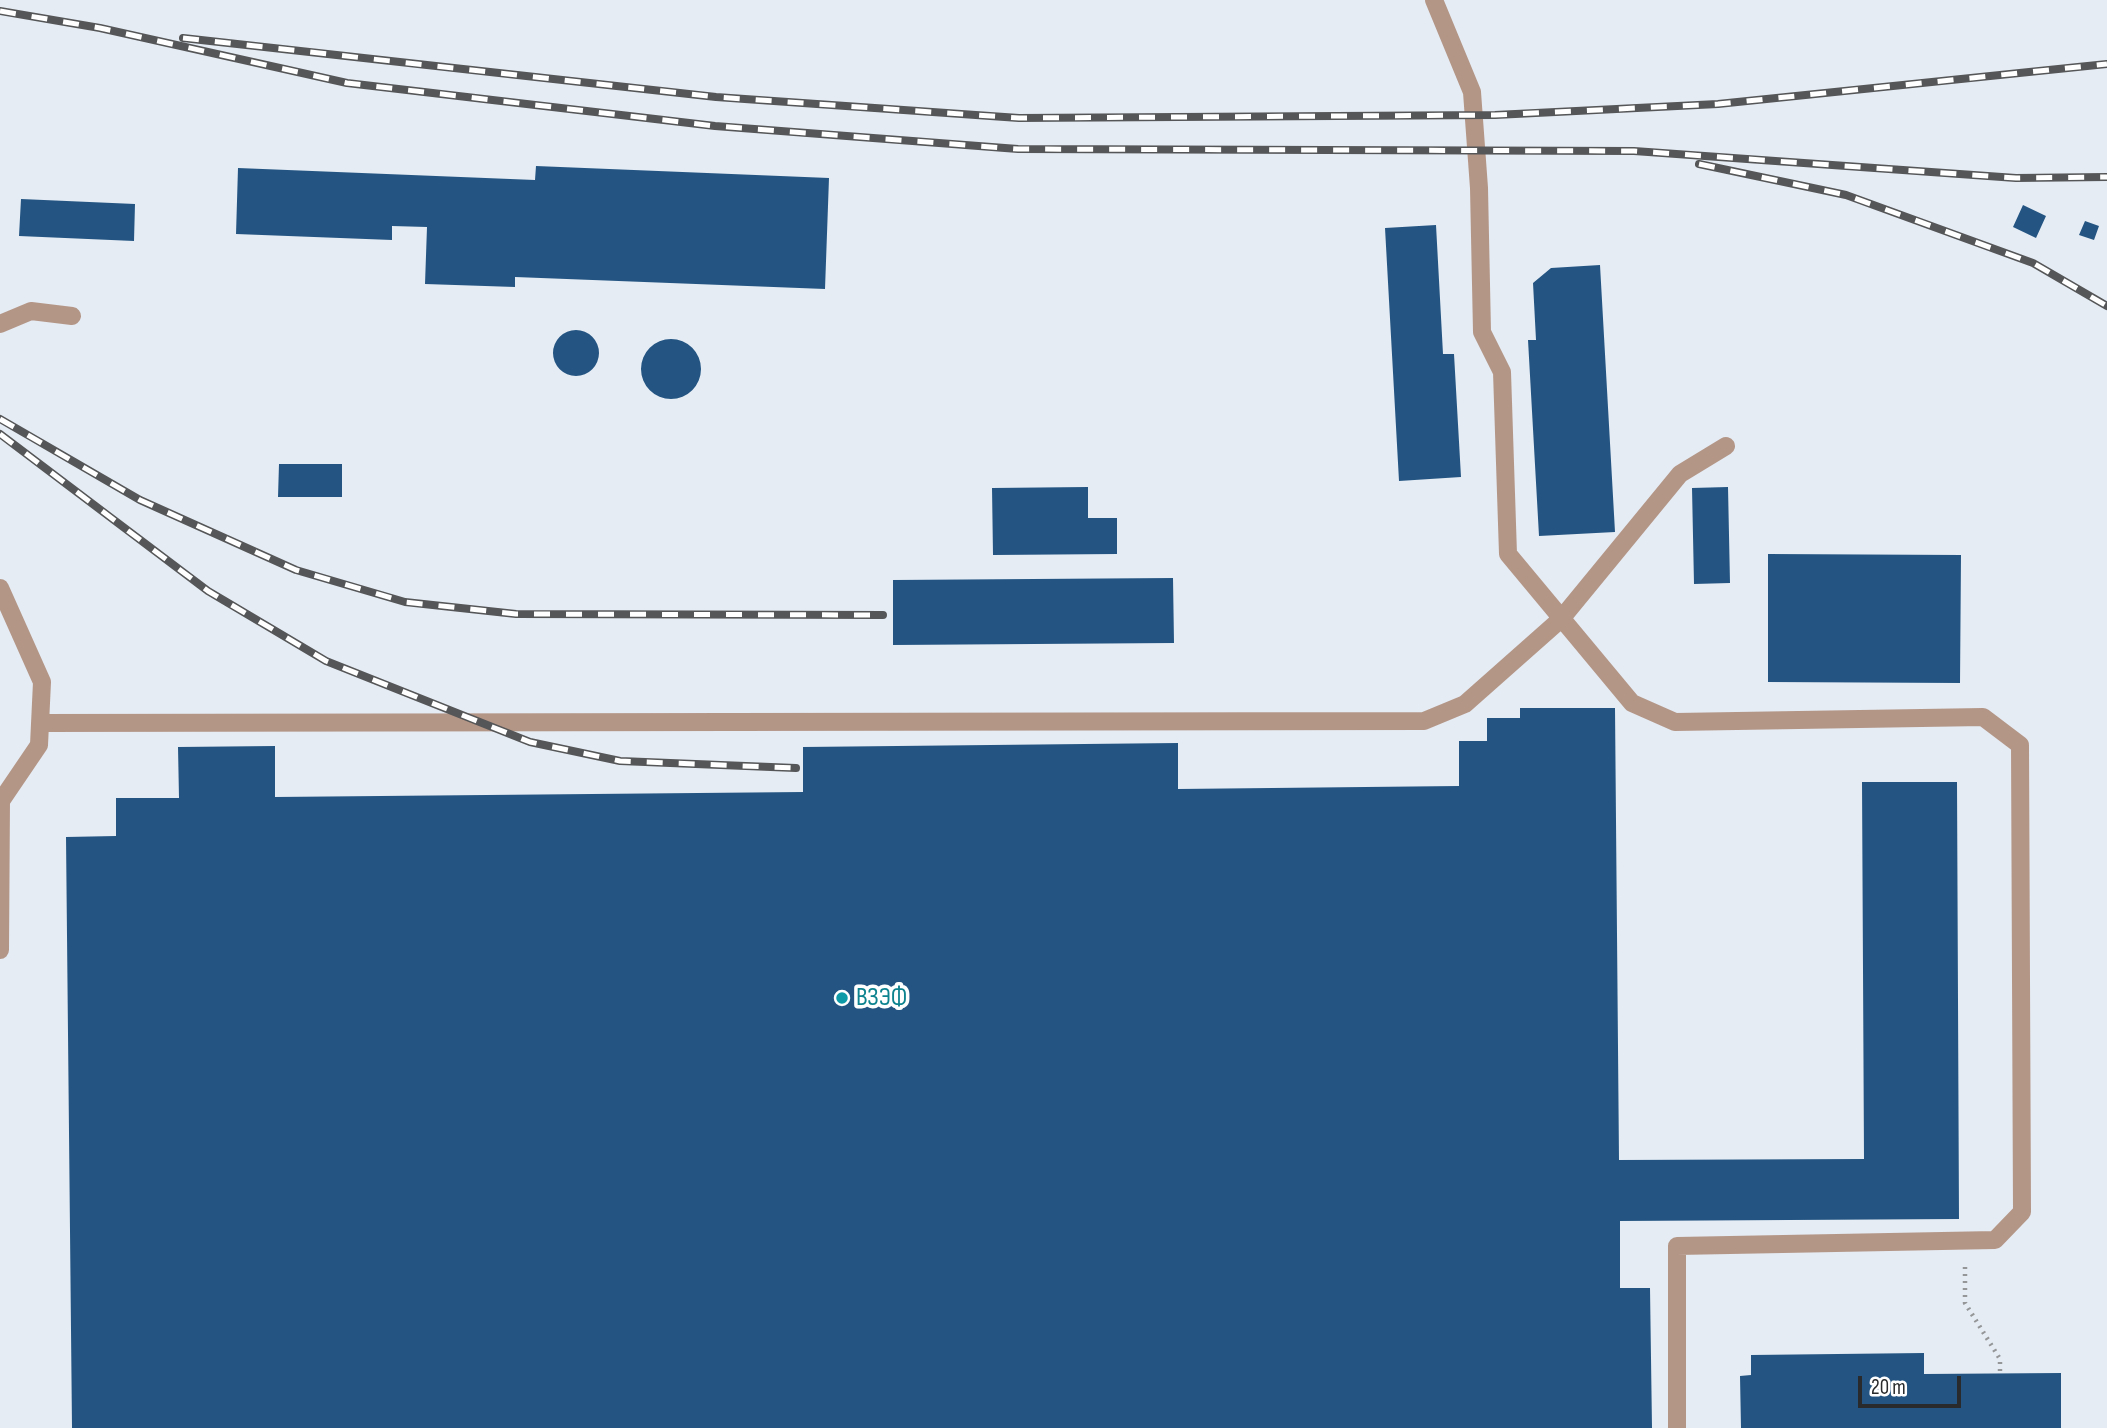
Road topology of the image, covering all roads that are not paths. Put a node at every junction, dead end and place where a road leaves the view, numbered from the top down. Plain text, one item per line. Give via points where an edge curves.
1 (1434, 0) edge
2 (72, 316) dead end
3 (0, 324) edge
4 (1726, 446) dead end
5 (0, 588) edge
6 (1562, 619) junction
7 (40, 723) junction
8 (0, 950) edge
9 (1677, 1428) edge

1 - 6 lane via 1472,92 1482,332 1502,372 1508,554
2 - 3 lane via 31,311
4 - 6 lane via 1680,474
5 - 7 lane via 42,682
6 - 7 lane via 1465,704 1424,721
6 - 9 lane via 1632,703 1675,722 1983,717 2020,745 2022,1212 1994,1240 1677,1246
7 - 8 lane via 39,746 1,801

